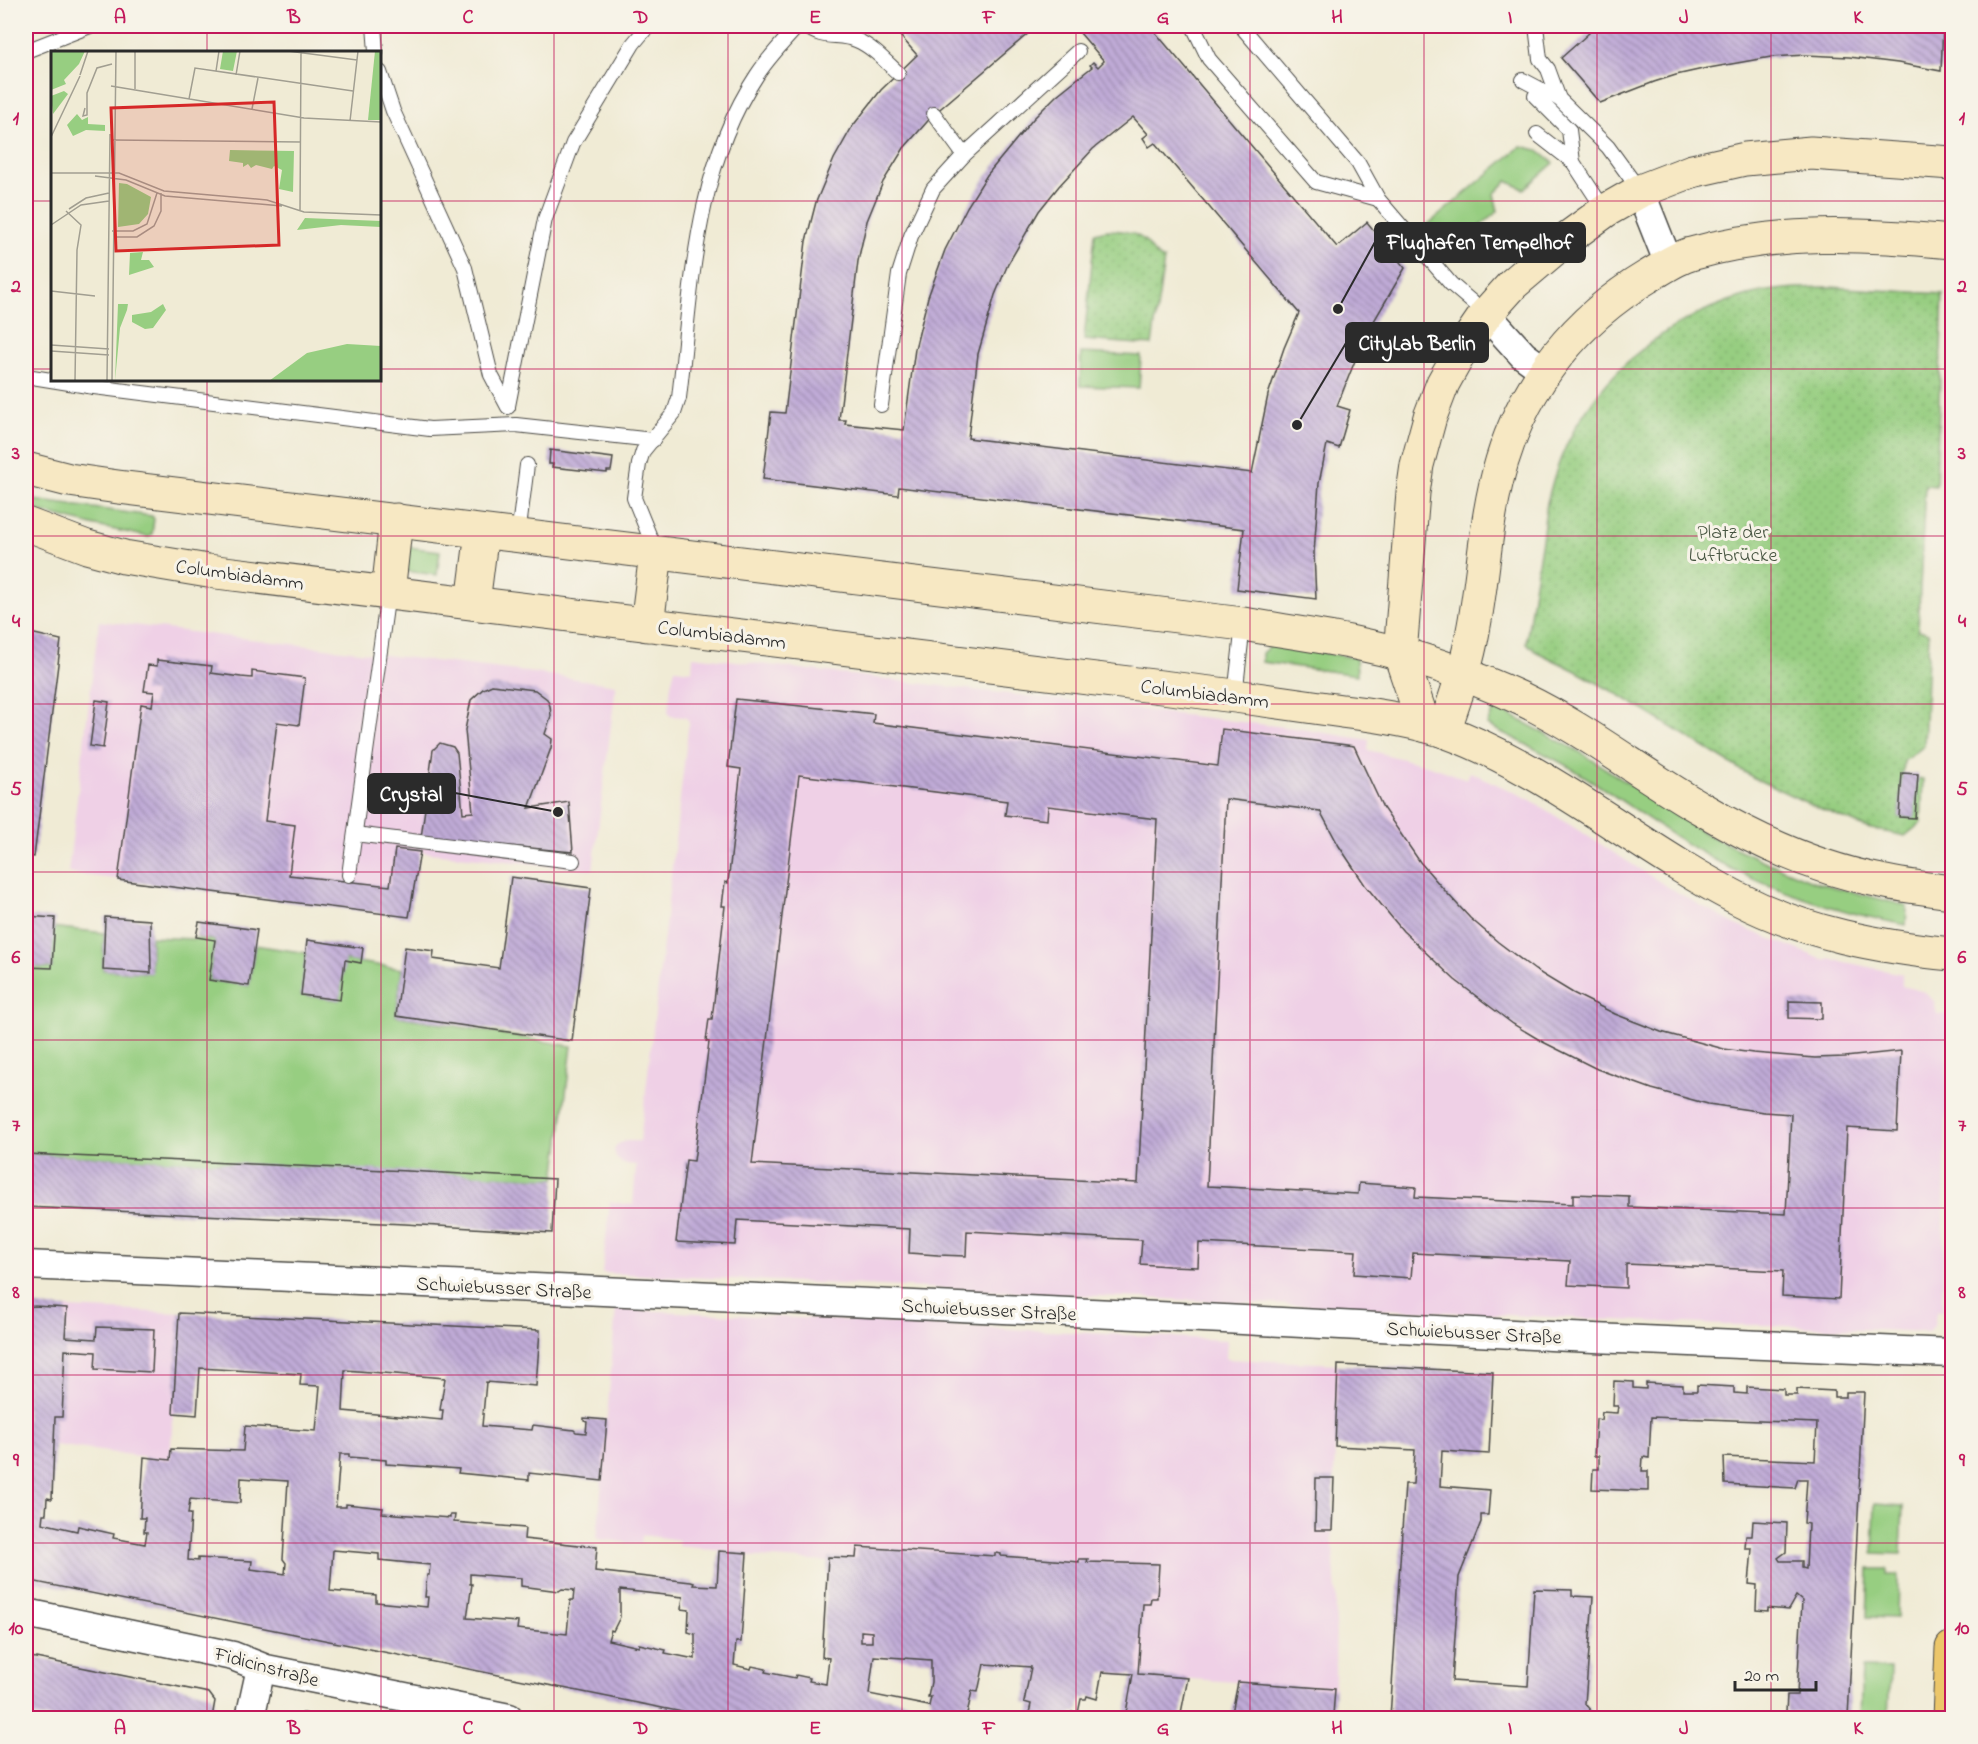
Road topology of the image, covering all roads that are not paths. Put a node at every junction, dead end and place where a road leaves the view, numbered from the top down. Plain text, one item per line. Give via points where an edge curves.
1 (90, 26) edge
2 (374, 26) edge
3 (648, 26) edge
4 (798, 26) edge
5 (806, 26) edge
6 (1193, 26) edge
7 (1241, 26) edge
8 (1536, 26) edge
9 (26, 51) edge
10 (376, 51) edge
11 (1078, 51) dead end
12 (898, 73) dead end
13 (381, 75) edge
14 (1523, 80) dead end
15 (1535, 96) dead end
16 (1559, 99) junction
17 (934, 114) dead end
18 (1537, 134) dead end
19 (964, 155) junction
20 (1573, 162) junction
21 (1953, 163) edge
22 (1640, 191) junction
23 (1378, 199) junction
24 (1605, 212) junction
25 (1953, 242) edge
26 (1669, 264) junction
27 (1486, 314) junction
28 (1545, 371) junction
29 (26, 376) edge
30 (51, 380) edge
31 (57, 381) edge
32 (881, 405) dead end
33 (508, 406) junction
34 (516, 426) junction
35 (653, 440) junction
36 (527, 465) dead end
37 (26, 469) edge
38 (396, 520) junction
39 (26, 524) edge
40 (482, 532) junction
41 (518, 536) junction
42 (656, 553) junction
43 (388, 593) junction
44 (473, 603) junction
45 (1243, 624) junction
46 (646, 625) junction
47 (1400, 654) junction
48 (1463, 675) junction
49 (1234, 696) junction
50 (1434, 728) junction
51 (355, 834) junction
52 (573, 861) dead end
53 (349, 875) dead end
54 (1953, 892) edge
55 (1953, 954) edge
56 (26, 1265) edge
57 (1953, 1353) edge
58 (26, 1613) edge
59 (1953, 1648) edge
60 (261, 1668) junction
61 (250, 1719) edge
62 (508, 1719) edge
63 (1949, 1719) edge

1 - 9 lane
2 - 10 lane
3 - 33 lane via 573,143 545,219
4 - 35 lane via 756,76 720,154 698,240 679,398 674,413
5 - 12 lane via 824,36 856,40 875,51
6 - 23 lane via 1209,59 1316,182
7 - 23 lane via 1358,164
8 - 16 lane via 1540,59
11 - 19 lane
13 - 33 lane via 393,111 465,268 491,375
14 - 16 lane
15 - 20 lane via 1569,130
16 - 22 lane via 1608,147
17 - 19 lane
18 - 20 lane
19 - 32 lane via 933,189 911,236 899,274
20 - 24 lane
21 - 22 main road via 1811,153 1777,155 1692,171
22 - 24 main road
22 - 26 street
23 - 27 lane via 1451,284
24 - 27 main road via 1513,284
25 - 26 main road via 1883,235 1800,236 1689,254
26 - 28 main road via 1593,315
27 - 28 street via 1523,355
27 - 47 main road via 1443,383 1430,417 1413,493
28 - 48 main road via 1517,420 1502,462
29 - 30 lane
31 - 34 lane via 430,429
33 - 34 lane
34 - 35 lane
35 - 42 lane via 643,451 634,498
36 - 41 lane
37 - 38 main road via 118,487
38 - 40 main road
38 - 43 main road
39 - 43 main road, Columbiadamm via 124,557
40 - 41 main road
40 - 44 main road
41 - 42 main road
42 - 45 main road
42 - 46 main road
43 - 44 main road, Columbiadamm
43 - 51 lane
44 - 46 main road, Columbiadamm
45 - 47 main road
45 - 49 lane
46 - 49 main road, Columbiadamm
47 - 48 main road
47 - 50 main road
48 - 50 main road
48 - 54 main road via 1522,699 1578,729 1704,810 1770,845 1879,881
49 - 50 main road, Columbiadamm via 1375,715
50 - 55 main road via 1522,767 1741,900 1832,935 1913,951
51 - 52 lane
51 - 53 lane
56 - 57 street, Schwiebusser Straße
58 - 60 street, Fidicinstraße via 234,1656
59 - 63 main road
60 - 61 street
60 - 62 street, Fidicinstraße

